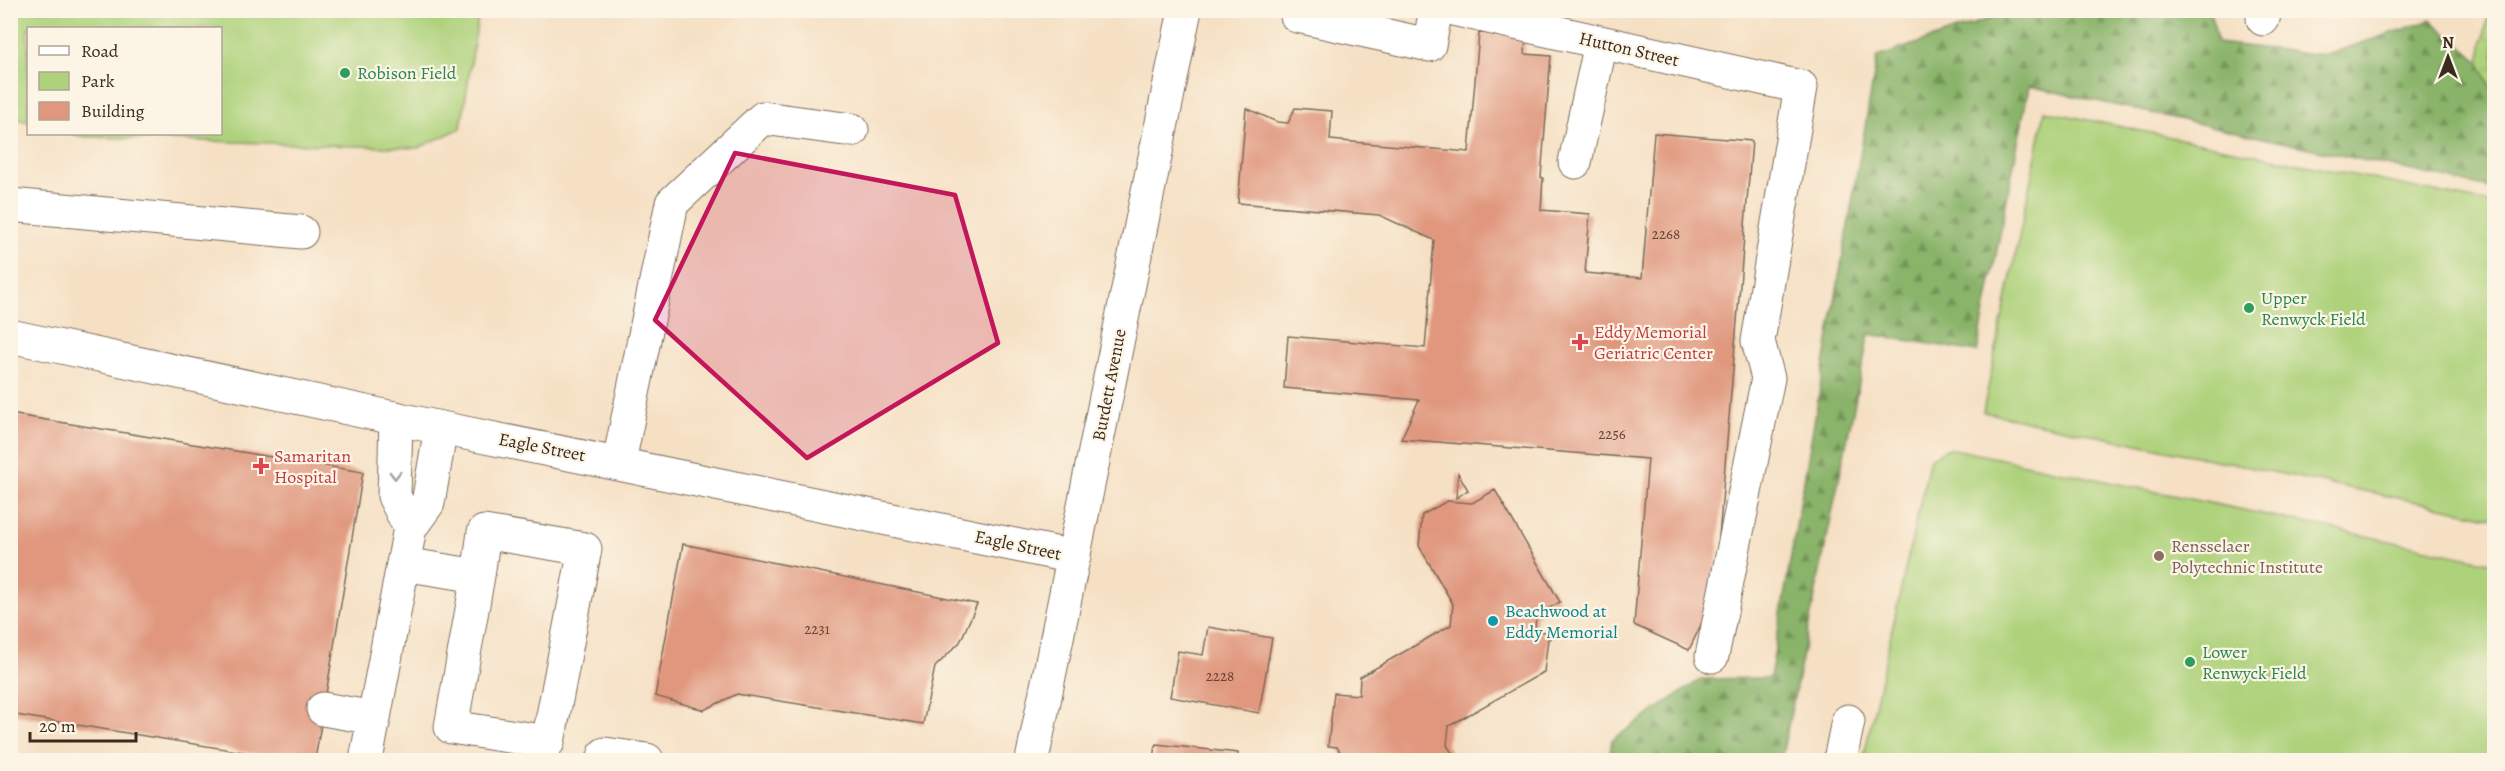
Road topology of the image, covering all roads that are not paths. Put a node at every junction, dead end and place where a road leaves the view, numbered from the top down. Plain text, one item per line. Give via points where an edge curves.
1 (1185, 10) edge
2 (1298, 10) edge
3 (1436, 10) edge
4 (1457, 10) edge
5 (1601, 43) junction
6 (852, 130) dead end
7 (1575, 162) dead end
8 (10, 205) edge
9 (301, 232) dead end
10 (10, 336) edge
11 (396, 418) junction
12 (441, 428) junction
13 (619, 462) junction
14 (410, 528) junction
15 (1074, 557) junction
16 (403, 564) junction
17 (478, 576) junction
18 (1712, 656) dead end
19 (323, 709) dead end
20 (374, 718) junction
21 (1848, 722) dead end
22 (366, 760) edge
23 (603, 760) edge
24 (647, 760) edge
25 (1032, 760) edge
26 (1840, 760) edge

1 - 15 street, Burdett Avenue
2 - 3 street via 1297,16 1429,45
4 - 5 street, Hutton Street
5 - 7 street
5 - 18 street, Hutton Street via 1801,87 1758,341 1768,378
6 - 13 street via 763,118 672,203
8 - 9 street
10 - 11 street, Eagle Street
11 - 12 street, Eagle Street
11 -> 14 street via 394,496
12 - 13 street, Eagle Street
12 - 14 street via 428,503
13 - 15 street, Eagle Street
14 - 16 street
15 - 25 street, Burdett Avenue
16 - 17 street
16 - 20 street
17 - 17 street via 451,727 548,742 585,549 484,532
19 - 20 street
20 - 22 street
21 - 26 street
23 - 24 street via 605,754

